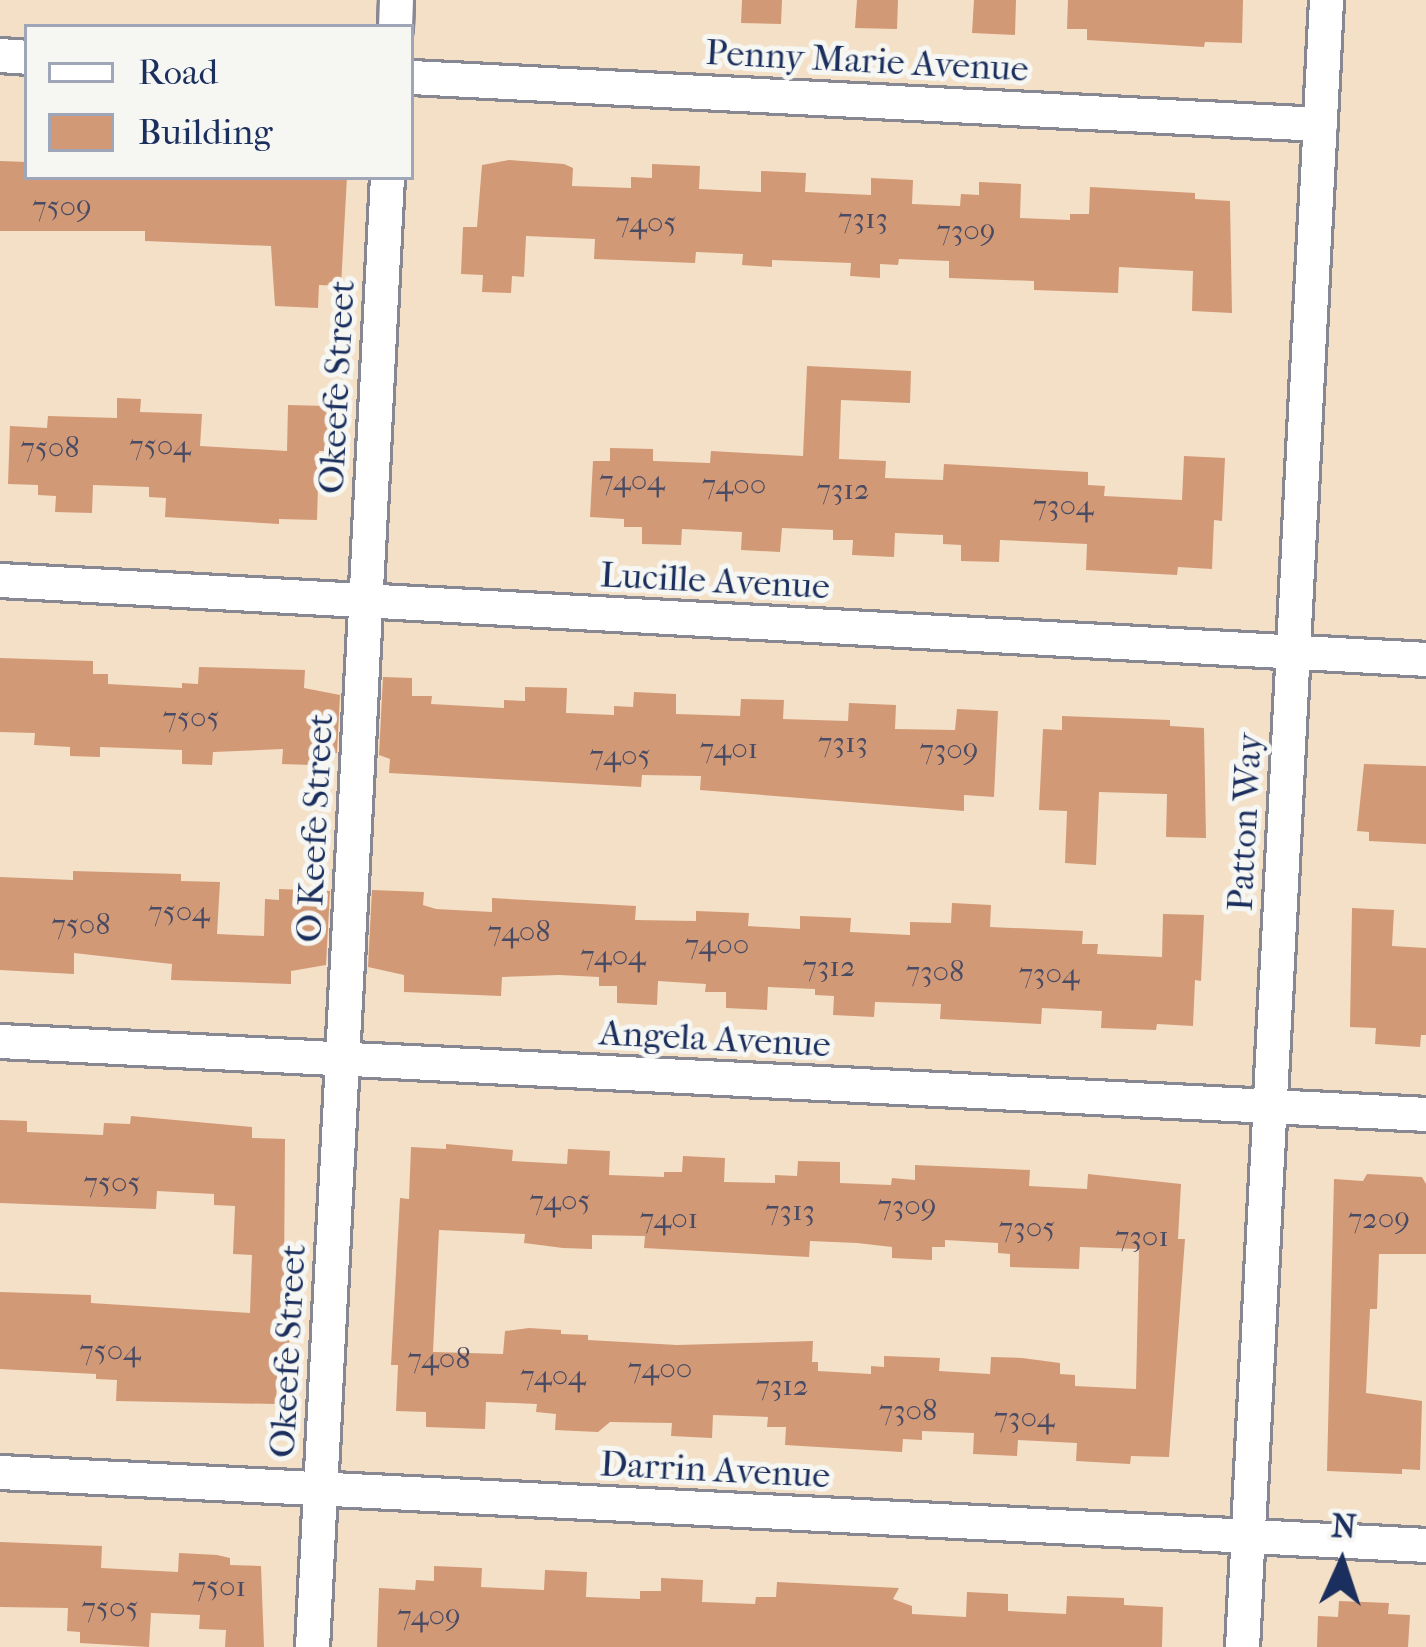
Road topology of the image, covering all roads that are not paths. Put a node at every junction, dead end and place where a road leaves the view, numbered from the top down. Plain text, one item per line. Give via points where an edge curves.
1 (1326, 0) edge
2 (414, 77) edge
3 (1320, 124) junction
4 (387, 180) edge
5 (0, 580) edge
6 (365, 601) junction
7 (1293, 652) junction
8 (1426, 659) edge
9 (0, 1041) edge
10 (342, 1059) junction
11 (1270, 1106) junction
12 (1426, 1114) edge
13 (0, 1472) edge
14 (320, 1489) junction
15 (1247, 1536) junction
16 (1426, 1545) edge
17 (312, 1647) edge
18 (1242, 1647) edge

1 - 3 street, Patton Way
2 - 3 street, Penny Marie Avenue
3 - 7 street, Patton Way
4 - 6 street, Okeefe Street
5 - 6 street, Lucille Avenue
6 - 7 street, Lucille Avenue
6 - 10 street, O Keefe Street
7 - 8 street, Lucille Avenue
7 - 11 street, Patton Way
9 - 10 street, Angela Avenue
10 - 11 street, Angela Avenue
10 - 14 street, Okeefe Street
11 - 12 street, Angela Avenue
11 - 15 street, Patton Way
13 - 14 street, Darrin Avenue
14 - 15 street, Darrin Avenue
14 - 17 street, Okeefe Street
15 - 16 street, Darrin Avenue
15 - 18 street, Patton Way

